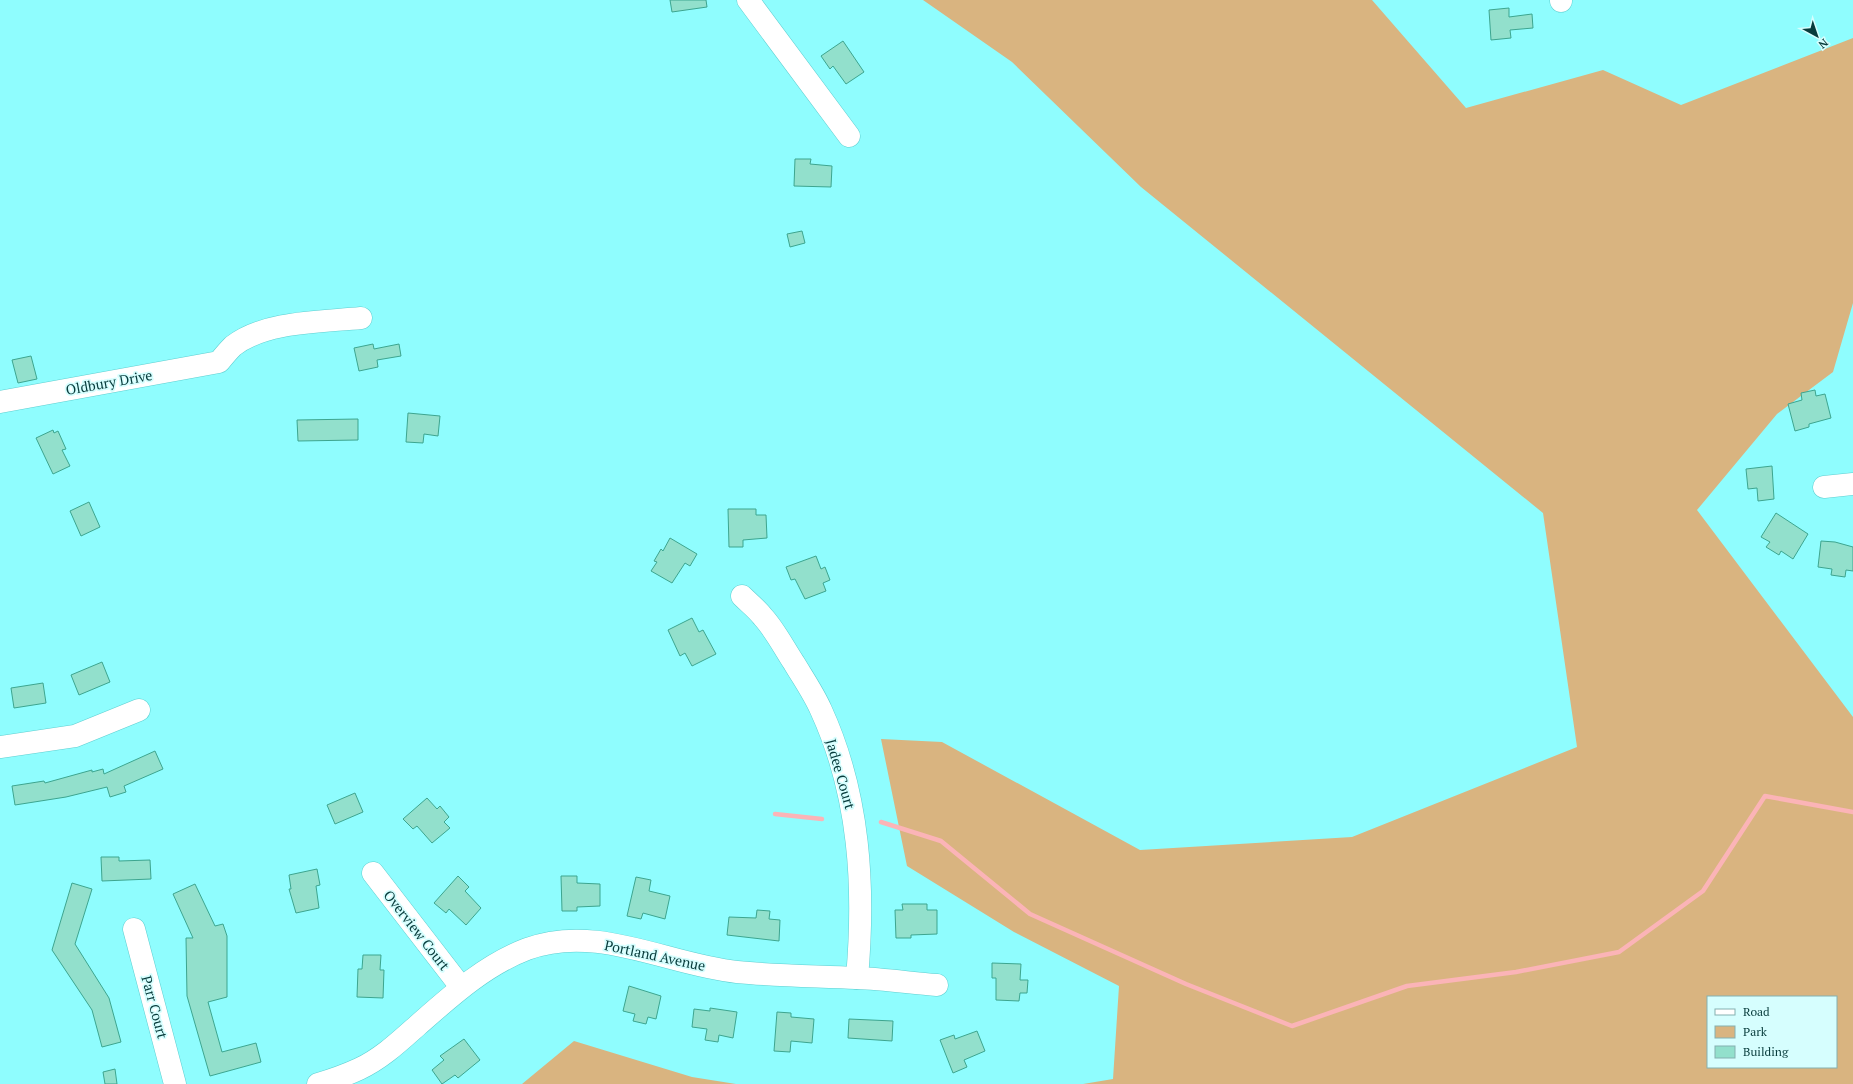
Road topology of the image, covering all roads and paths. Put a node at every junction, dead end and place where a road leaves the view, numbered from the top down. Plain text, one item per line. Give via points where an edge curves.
1 (748, 0) edge
2 (849, 136) dead end
3 (361, 318) dead end
4 (0, 402) edge
5 (1853, 484) edge
6 (1824, 487) dead end
7 (742, 596) dead end
8 (139, 710) dead end
9 (0, 747) edge
10 (373, 873) dead end
11 (134, 929) dead end
12 (857, 978) junction
13 (937, 985) dead end
14 (461, 987) junction
15 (175, 1084) edge
16 (318, 1084) edge

1 - 2 street
3 - 4 street, Oldbury Drive via 295,324 262,331 234,346 219,362
5 - 6 street
7 - 12 street, Jadee Court via 764,618 803,678 821,710 840,760 851,801 860,869
8 - 9 street via 76,736
10 - 14 street, Overview Court
11 - 15 street, Parr Court
12 - 13 street, Portland Avenue
12 - 14 street, Portland Avenue via 735,972 631,948 570,941 554,942 528,949 501,962
14 - 16 street, Portland Avenue via 381,1055 360,1069

